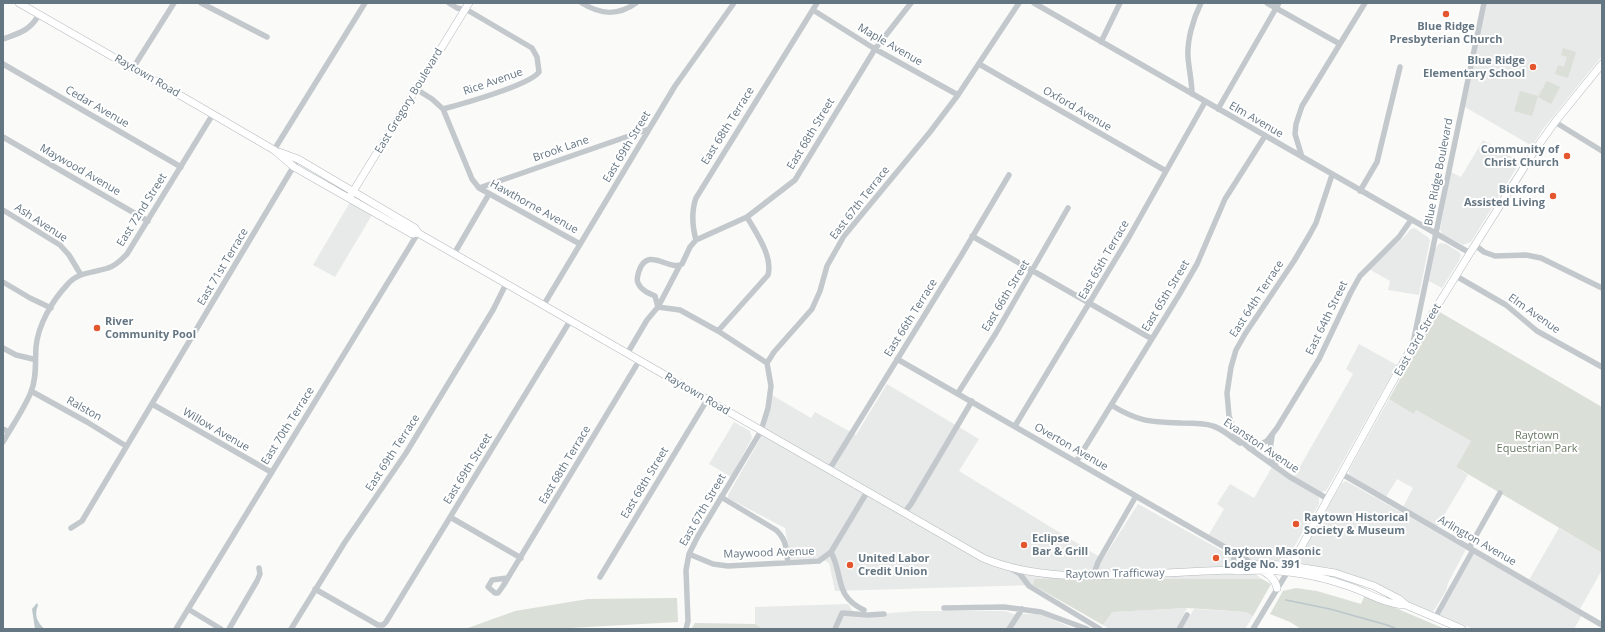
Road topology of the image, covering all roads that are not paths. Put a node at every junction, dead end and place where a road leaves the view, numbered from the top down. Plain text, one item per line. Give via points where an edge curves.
1 (19, 3) edge
2 (174, 3) edge
3 (201, 3) edge
4 (365, 3) edge
5 (449, 3) edge
6 (582, 3) edge
7 (636, 3) edge
8 (734, 3) edge
9 (817, 3) edge
10 (911, 3) edge
11 (1019, 3) edge
12 (1034, 3) edge
13 (1120, 3) edge
14 (1201, 3) edge
15 (1266, 3) edge
16 (1365, 3) edge
17 (1484, 3) edge
18 (467, 6) edge
19 (1278, 6) edge
20 (813, 10) junction
21 (39, 15) junction
22 (267, 37) dead end
23 (3, 39) edge
24 (1101, 42) junction
25 (1340, 44) junction
26 (875, 49) junction
27 (3, 64) edge
28 (978, 64) junction
29 (1602, 64) edge
30 (1400, 67) dead end
31 (133, 68) junction
32 (416, 89) junction
33 (958, 94) junction
34 (1192, 94) junction
35 (1205, 102) junction
36 (1218, 109) junction
37 (443, 110) junction
38 (213, 114) junction
39 (1555, 122) junction
40 (649, 129) junction
41 (1265, 136) junction
42 (3, 137) edge
43 (274, 150) junction
44 (1602, 151) edge
45 (1302, 157) junction
46 (298, 159) junction
47 (181, 167) junction
48 (294, 167) junction
49 (1166, 172) junction
50 (1009, 175) dead end
51 (1332, 175) junction
52 (479, 188) junction
53 (353, 191) junction
54 (1360, 191) junction
55 (489, 194) junction
56 (349, 198) junction
57 (1068, 208) dead end
58 (3, 210) edge
59 (747, 217) junction
60 (1411, 220) junction
61 (148, 221) junction
62 (418, 234) junction
63 (1436, 234) junction
64 (972, 236) junction
65 (696, 240) junction
66 (580, 244) junction
67 (1475, 245) junction
68 (1470, 253) junction
69 (454, 254) junction
70 (680, 265) junction
71 (1032, 271) junction
72 (81, 274) junction
73 (1456, 276) junction
74 (3, 282) edge
75 (506, 284) junction
76 (1602, 288) edge
77 (1090, 304) junction
78 (543, 306) junction
79 (658, 306) junction
80 (51, 308) junction
81 (570, 321) junction
82 (718, 331) junction
83 (1152, 339) junction
84 (1413, 345) junction
85 (3, 348) edge
86 (627, 354) junction
87 (35, 358) junction
88 (897, 359) junction
89 (639, 361) junction
90 (767, 363) junction
91 (1602, 367) edge
92 (32, 391) junction
93 (958, 393) junction
94 (707, 400) junction
95 (972, 401) junction
96 (152, 404) junction
97 (1111, 405) junction
98 (1015, 426) junction
99 (6, 430) edge
100 (761, 431) junction
101 (1272, 434) junction
102 (3, 442) edge
103 (126, 446) junction
104 (1250, 449) junction
105 (1076, 462) junction
106 (829, 470) junction
107 (1280, 470) junction
108 (271, 472) junction
109 (1342, 474) junction
110 (867, 492) junction
111 (1500, 493) dead end
112 (1136, 496) junction
113 (721, 497) junction
114 (1328, 499) junction
115 (904, 513) junction
116 (450, 517) junction
117 (71, 528) dead end
118 (1471, 549) junction
119 (1235, 553) junction
120 (689, 554) junction
121 (829, 555) junction
122 (977, 555) joint
123 (521, 558) junction
124 (788, 563) junction
125 (1251, 564) junction
126 (1004, 565) junction
127 (259, 568) dead end
128 (1289, 568) junction
129 (1232, 570) junction
130 (1261, 570) junction
131 (600, 577) dead end
132 (1093, 577) junction
133 (507, 578) dead end
134 (1277, 588) junction
135 (315, 589) junction
136 (944, 608) dead end
137 (188, 609) junction
138 (1022, 609) junction
139 (864, 610) dead end
140 (884, 614) dead end
141 (1187, 615) dead end
142 (1435, 618) junction
143 (1602, 625) edge
144 (176, 629) edge
145 (221, 629) edge
146 (229, 629) edge
147 (290, 629) edge
148 (686, 629) edge
149 (835, 629) edge
150 (1009, 629) edge
151 (1088, 629) edge
152 (1100, 629) edge
153 (1179, 629) edge
154 (1253, 629) edge
155 (1462, 629) edge

1 - 21 main road, Raytown Road
2 - 31 street
3 - 22 street
4 - 43 street
5 - 18 street via 457,8
6 - 7 street via 597,11 611,13 620,12
8 - 40 street, East 69th Street via 675,86
9 - 20 street, East 68th Terrace
10 - 26 street, East 68th Street
11 - 28 street, East 67th Terrace
12 - 24 street, Elm Avenue
13 - 24 street
14 - 34 street via 1194,21 1188,56
15 - 19 street
16 - 25 street
17 - 63 street, Blue Ridge Boulevard
18 - 32 main road, East Gregory Boulevard
18 - 37 street, Rice Avenue via 532,48 539,64 539,72 532,79
19 - 25 street
19 - 36 street
20 - 26 street, Maple Avenue
20 - 65 street, East 68th Terrace via 696,198 692,218
21 - 23 street via 24,32
21 - 31 main road, Raytown Road
24 - 34 street, Elm Avenue
25 - 45 street via 1298,115 1295,134
26 - 33 street, Maple Avenue
26 - 59 street, East 68th Street via 795,180
27 - 47 street, Cedar Avenue
28 - 33 street, East 67th Terrace
28 - 49 street, Oxford Avenue
29 - 39 main road, East 63rd Street
30 - 54 street via 1377,162
31 - 38 main road, Raytown Road
32 - 37 street, Hawthorne Avenue
32 - 53 main road, East Gregory Boulevard
33 - 90 street, East 67th Terrace via 844,236 827,266 812,309
34 - 35 street, Elm Avenue
35 - 36 street, Elm Avenue
35 - 49 street, East 65th Terrace
36 - 41 street, Elm Avenue
37 - 52 street, Hawthorne Avenue via 472,179
38 - 43 main road, Raytown Road
38 - 47 street, East 72nd Street
39 - 44 street
39 - 67 main road, East 63rd Street
40 - 52 street, Brook Lane
40 - 66 street, East 69th Street
41 - 45 street, Elm Avenue
41 - 83 street, East 65th Street via 1225,199 1197,264
42 - 61 street, Maywood Avenue
43 - 46 main road, Raytown Road
43 - 48 main road, Raytown Road
45 - 51 street, Elm Avenue
46 - 48 street, East 71st Terrace
46 - 53 main road, Raytown Road
47 - 61 street, East 72nd Street
48 - 56 main road, Raytown Road
48 - 96 street, East 71st Terrace
49 - 77 street, East 65th Terrace
50 - 64 street, East 66th Terrace
51 - 54 street, Elm Avenue
51 - 104 street, East 64th Terrace via 1310,234 1236,350 1228,380 1227,405 1240,440
52 - 55 street, Hawthorne Avenue
53 - 56 main road, East Gregory Boulevard
53 - 62 main road, Raytown Road via 415,228
54 - 60 street, Elm Avenue
55 - 66 street, Hawthorne Avenue
55 - 69 street
56 - 62 main road, Raytown Road via 412,234
57 - 71 street, East 66th Street
58 - 72 street, Ash Avenue via 60,245
59 - 65 street, East 68th Street
59 - 82 street via 767,256 770,267 768,275
60 - 63 street, Elm Avenue
60 - 101 street, East 64th Street via 1400,237 1360,276 1319,360
61 - 72 street, East 72nd Street via 119,262 109,268
62 - 69 main road, Raytown Road
62 - 108 street, East 70th Terrace
63 - 68 street, Elm Avenue
63 - 84 street, Blue Ridge Boulevard
64 - 71 street
64 - 88 street, East 66th Terrace
65 - 70 street
66 - 78 street, East 69th Street
67 - 68 main road, East 63rd Street
67 - 76 street via 1495,256 1526,255 1541,258
68 - 73 main road, East 63rd Street
69 - 75 main road, Raytown Road
70 - 79 street
70 - 79 street via 654,259 646,261 640,267 637,282 643,290 655,296
71 - 77 street
71 - 93 street, East 66th Street
72 - 80 street, East 72nd Street via 67,284
73 - 84 main road, East 63rd Street
73 - 91 street, Elm Avenue via 1506,305 1537,331
74 - 80 street
75 - 78 main road, Raytown Road
75 - 135 street, East 69th Terrace via 493,310 406,452
77 - 83 street
77 - 98 street, East 65th Terrace
78 - 81 main road, Raytown Road
79 - 82 street via 680,310
79 - 86 street
80 - 87 street, East 72nd Street via 38,334
81 - 86 main road, Raytown Road
81 - 116 street, East 69th Street
82 - 90 street
83 - 97 street, East 65th Street
84 - 109 main road, East 63rd Street
85 - 87 street via 20,357
86 - 89 main road, Raytown Road
87 - 92 street, East 72nd Street
88 - 93 street, Overton Avenue
88 - 106 street, East 66th Terrace
89 - 94 main road, Raytown Road
89 - 123 street, East 68th Terrace
90 - 100 street via 771,386
92 - 99 street, East 72nd Street
92 - 103 street, Ralston
93 - 95 street, Overton Avenue
94 - 100 main road, Raytown Road
94 - 131 street, East 68th Street
95 - 98 street, Overton Avenue
95 - 115 street via 915,499
96 - 103 street, East 71st Terrace
96 - 108 street, Willow Avenue
97 - 104 street, Evanston Avenue via 1139,420 1214,426
97 - 105 street, East 65th Street
98 - 105 street, Overton Avenue
99 - 102 street, East 72nd Street
100 - 106 main road, Raytown Road
100 - 113 street, East 67th Street
101 - 104 street, East 64th Street via 1267,441
101 - 107 street, East 64th Street via 1271,456
103 - 117 street, East 71st Terrace via 82,521
104 - 107 street, Evanston Avenue
105 - 112 street, Overton Avenue
106 - 110 main road, Raytown Road
107 - 114 street, Evanston Avenue
108 - 137 street, East 70th Terrace
109 - 114 main road, East 63rd Street
109 - 118 street, Arlington Avenue
110 - 115 main road, Raytown Road
110 - 121 street
111 - 118 street
112 - 119 street, Overton Avenue
112 - 132 street via 1098,562
113 - 120 street, East 67th Street
113 - 124 street via 782,535 786,542
114 - 128 main road, East 63rd Street
115 - 122 main road, Raytown Road
116 - 123 street
116 - 135 street, East 69th Street via 382,625
118 - 142 street
118 - 143 street, Arlington Avenue
119 - 125 street, Overton Avenue
119 - 129 street
120 - 124 street, Maywood Avenue via 713,564 728,566
120 - 148 street, East 67th Street via 686,570
121 - 124 street, Maywood Avenue via 819,561
121 - 139 street via 835,559 847,598
122 - 126 main road, Raytown Trafficway
123 - 133 street, East 68th Terrace
125 - 128 main road, Raytown Trafficway
125 - 129 main road, Raytown Trafficway via 1237,565
126 - 132 main road, Raytown Trafficway via 1050,574
126 - 152 street via 1020,574 1029,586
127 - 146 street via 257,581
128 - 130 main road, Raytown Trafficway
128 - 134 street, East 63rd Street
128 - 142 main road, Raytown Trafficway via 1396,605 1406,605
129 - 130 main road, Raytown Trafficway
129 - 132 main road, Raytown Trafficway
130 - 134 main road via 1272,577
134 - 154 street, East 63rd Street
135 - 147 street, East 69th Terrace
136 - 138 street
137 - 144 street, East 70th Terrace
137 - 145 street
138 - 150 street
138 - 151 street via 1041,612
140 - 149 street via 868,616 842,613
141 - 153 street
142 - 155 main road, Raytown Trafficway

